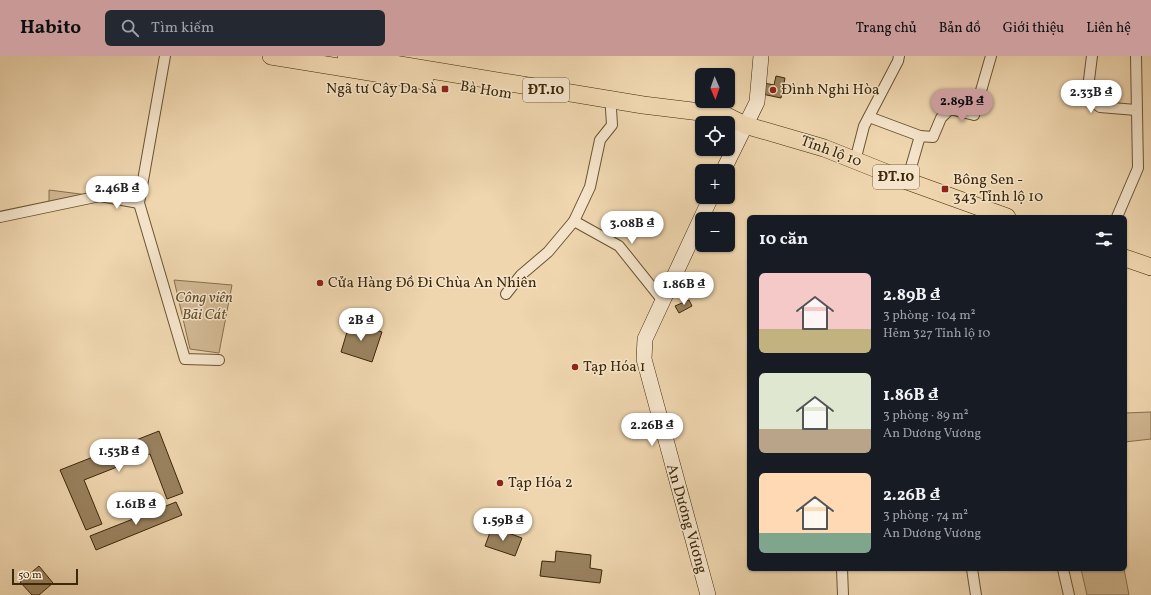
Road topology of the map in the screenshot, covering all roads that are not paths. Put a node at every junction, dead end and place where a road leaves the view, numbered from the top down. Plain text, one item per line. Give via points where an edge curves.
1 (165, 56) edge
2 (271, 56) edge
3 (761, 56) edge
4 (899, 56) edge
5 (991, 56) edge
6 (1092, 56) edge
7 (1136, 56) edge
8 (346, 60) edge
9 (611, 105) junction
10 (1136, 110) junction
11 (869, 117) junction
12 (695, 123) edge
13 (745, 125) junction
14 (735, 126) edge
15 (920, 136) junction
16 (855, 161) junction
17 (726, 164) edge
18 (907, 182) junction
19 (139, 203) junction
20 (708, 204) edge
21 (1001, 215) edge
22 (1119, 215) edge
23 (0, 217) edge
24 (574, 221) junction
25 (1127, 259) edge
26 (1151, 267) edge
27 (506, 294) dead end
28 (663, 301) junction
29 (219, 360) dead end
30 (842, 571) edge
31 (972, 571) edge
32 (1063, 571) edge
33 (708, 595) edge
34 (843, 595) edge
35 (976, 595) edge
36 (1069, 595) edge

1 - 19 street
2 - 8 main road, Bà Hom / ĐT.10
3 - 13 main road via 757,102
4 - 11 street
5 - 15 street via 974,115 950,109 941,118 933,137
6 - 10 street via 1088,88 1092,102 1100,107
7 - 10 street
8 - 9 main road, Bà Hom / ĐT.10
9 - 12 main road, Bà Hom / ĐT.10
9 - 13 main road, Bà Hom / ĐT.10 via 725,115
9 - 24 street via 612,125 600,140 590,187
10 - 22 street via 1138,168
11 - 15 street
11 - 16 street via 864,126
13 - 14 main road, ĐT.10
13 - 16 main road, Tỉnh lộ 10 / ĐT.10 via 824,148
13 - 17 main road
15 - 18 street
16 - 18 main road, Tỉnh lộ 10 / ĐT.10
18 - 21 main road, Tỉnh lộ 10 / ĐT.10
19 - 23 street via 100,196
19 - 29 street via 185,359
20 - 28 main road, An Dương Vương
24 - 27 street via 548,252 521,275
24 - 28 street via 619,246
25 - 26 main road
28 - 33 main road, An Dương Vương via 645,339 644,359
30 - 34 street
31 - 35 street
32 - 36 street

